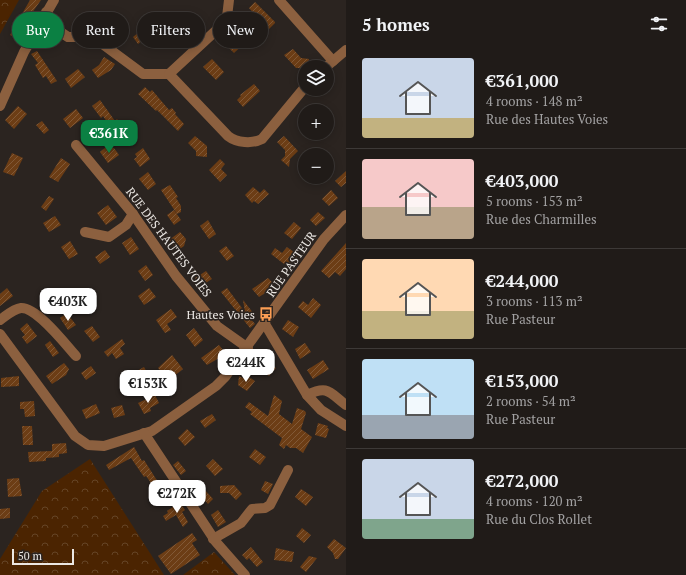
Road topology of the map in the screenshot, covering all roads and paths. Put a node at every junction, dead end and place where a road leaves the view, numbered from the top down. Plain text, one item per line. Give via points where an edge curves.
1 (54, 0) edge
2 (229, 0) edge
3 (279, 0) edge
4 (46, 12) edge
5 (64, 34) edge
6 (26, 48) edge
7 (346, 50) edge
8 (326, 60) edge
9 (334, 60) edge
10 (170, 74) junction
11 (298, 95) edge
12 (0, 106) edge
13 (76, 145) dead end
14 (133, 214) junction
15 (346, 215) edge
16 (85, 232) dead end
17 (0, 320) edge
18 (265, 324) junction
19 (0, 334) edge
20 (248, 348) junction
21 (76, 356) dead end
22 (307, 395) junction
23 (346, 405) edge
24 (346, 426) edge
25 (144, 433) junction
26 (288, 470) dead end
27 (214, 539) junction
28 (245, 575) edge

1 - 4 street
2 - 10 street via 227,17 222,25
3 - 8 street
5 - 10 street via 68,37 93,37 144,74
6 - 12 street
7 - 9 street
10 - 11 street via 228,136 239,141 262,139
13 - 14 street, RUE DES HAUTES VOIES
14 - 16 street via 126,226 109,238
14 - 20 street, RUE DES HAUTES VOIES via 176,276 217,326
15 - 18 street, RUE PASTEUR via 324,239
17 - 21 street via 22,308 31,310
18 - 20 street, RUE PASTEUR
18 - 22 street
19 - 25 street, RUE PASTEUR via 75,436 88,445 104,446
20 - 25 street, RUE PASTEUR via 226,378 152,431
22 - 23 street via 320,389 325,390
22 - 24 street via 321,410
25 - 27 street
26 - 27 street via 270,506 252,509 241,523
27 - 28 street

